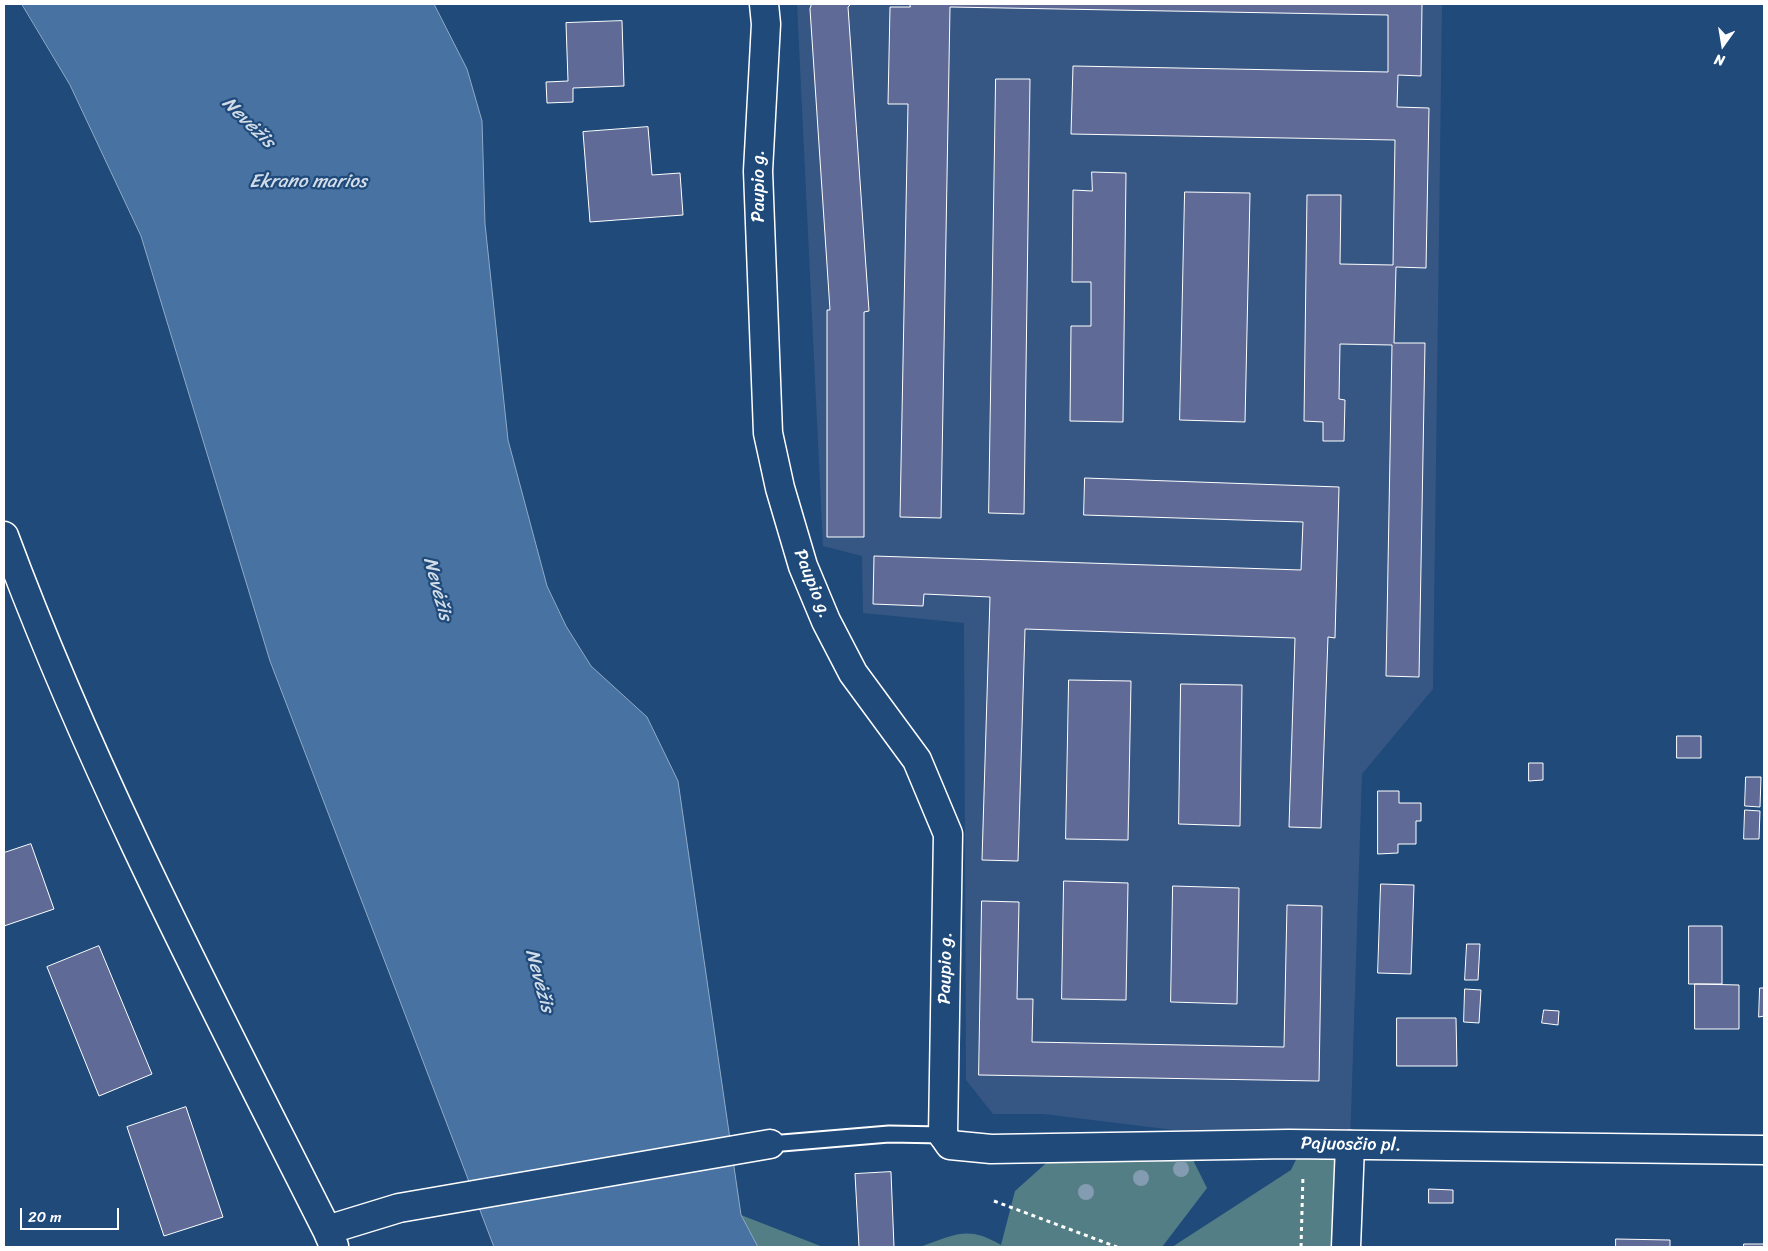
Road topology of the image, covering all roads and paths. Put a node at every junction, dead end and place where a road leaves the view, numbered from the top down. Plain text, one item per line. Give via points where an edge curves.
1 (764, 4) edge
2 (4, 536) edge
3 (943, 1135) junction
4 (770, 1144) joint
5 (1303, 1145) junction
6 (1350, 1145) junction
7 (1764, 1150) edge
8 (994, 1201) dead end
9 (331, 1239) edge
10 (1117, 1247) edge
11 (1301, 1247) edge
12 (1346, 1247) edge

1 - 3 street, Paupio g. via 766,24 758,171 768,433 802,566 826,620 853,673 917,760 948,834
2 - 9 street via 68,698 158,895
3 - 4 lane via 889,1134
3 - 5 street, Pajuosčio pl. via 950,1145 991,1149
4 - 9 street via 399,1208
5 - 6 street, Pajuosčio pl.
5 - 11 path
6 - 7 street, Pajuosčio pl.
6 - 12 street
8 - 10 path

